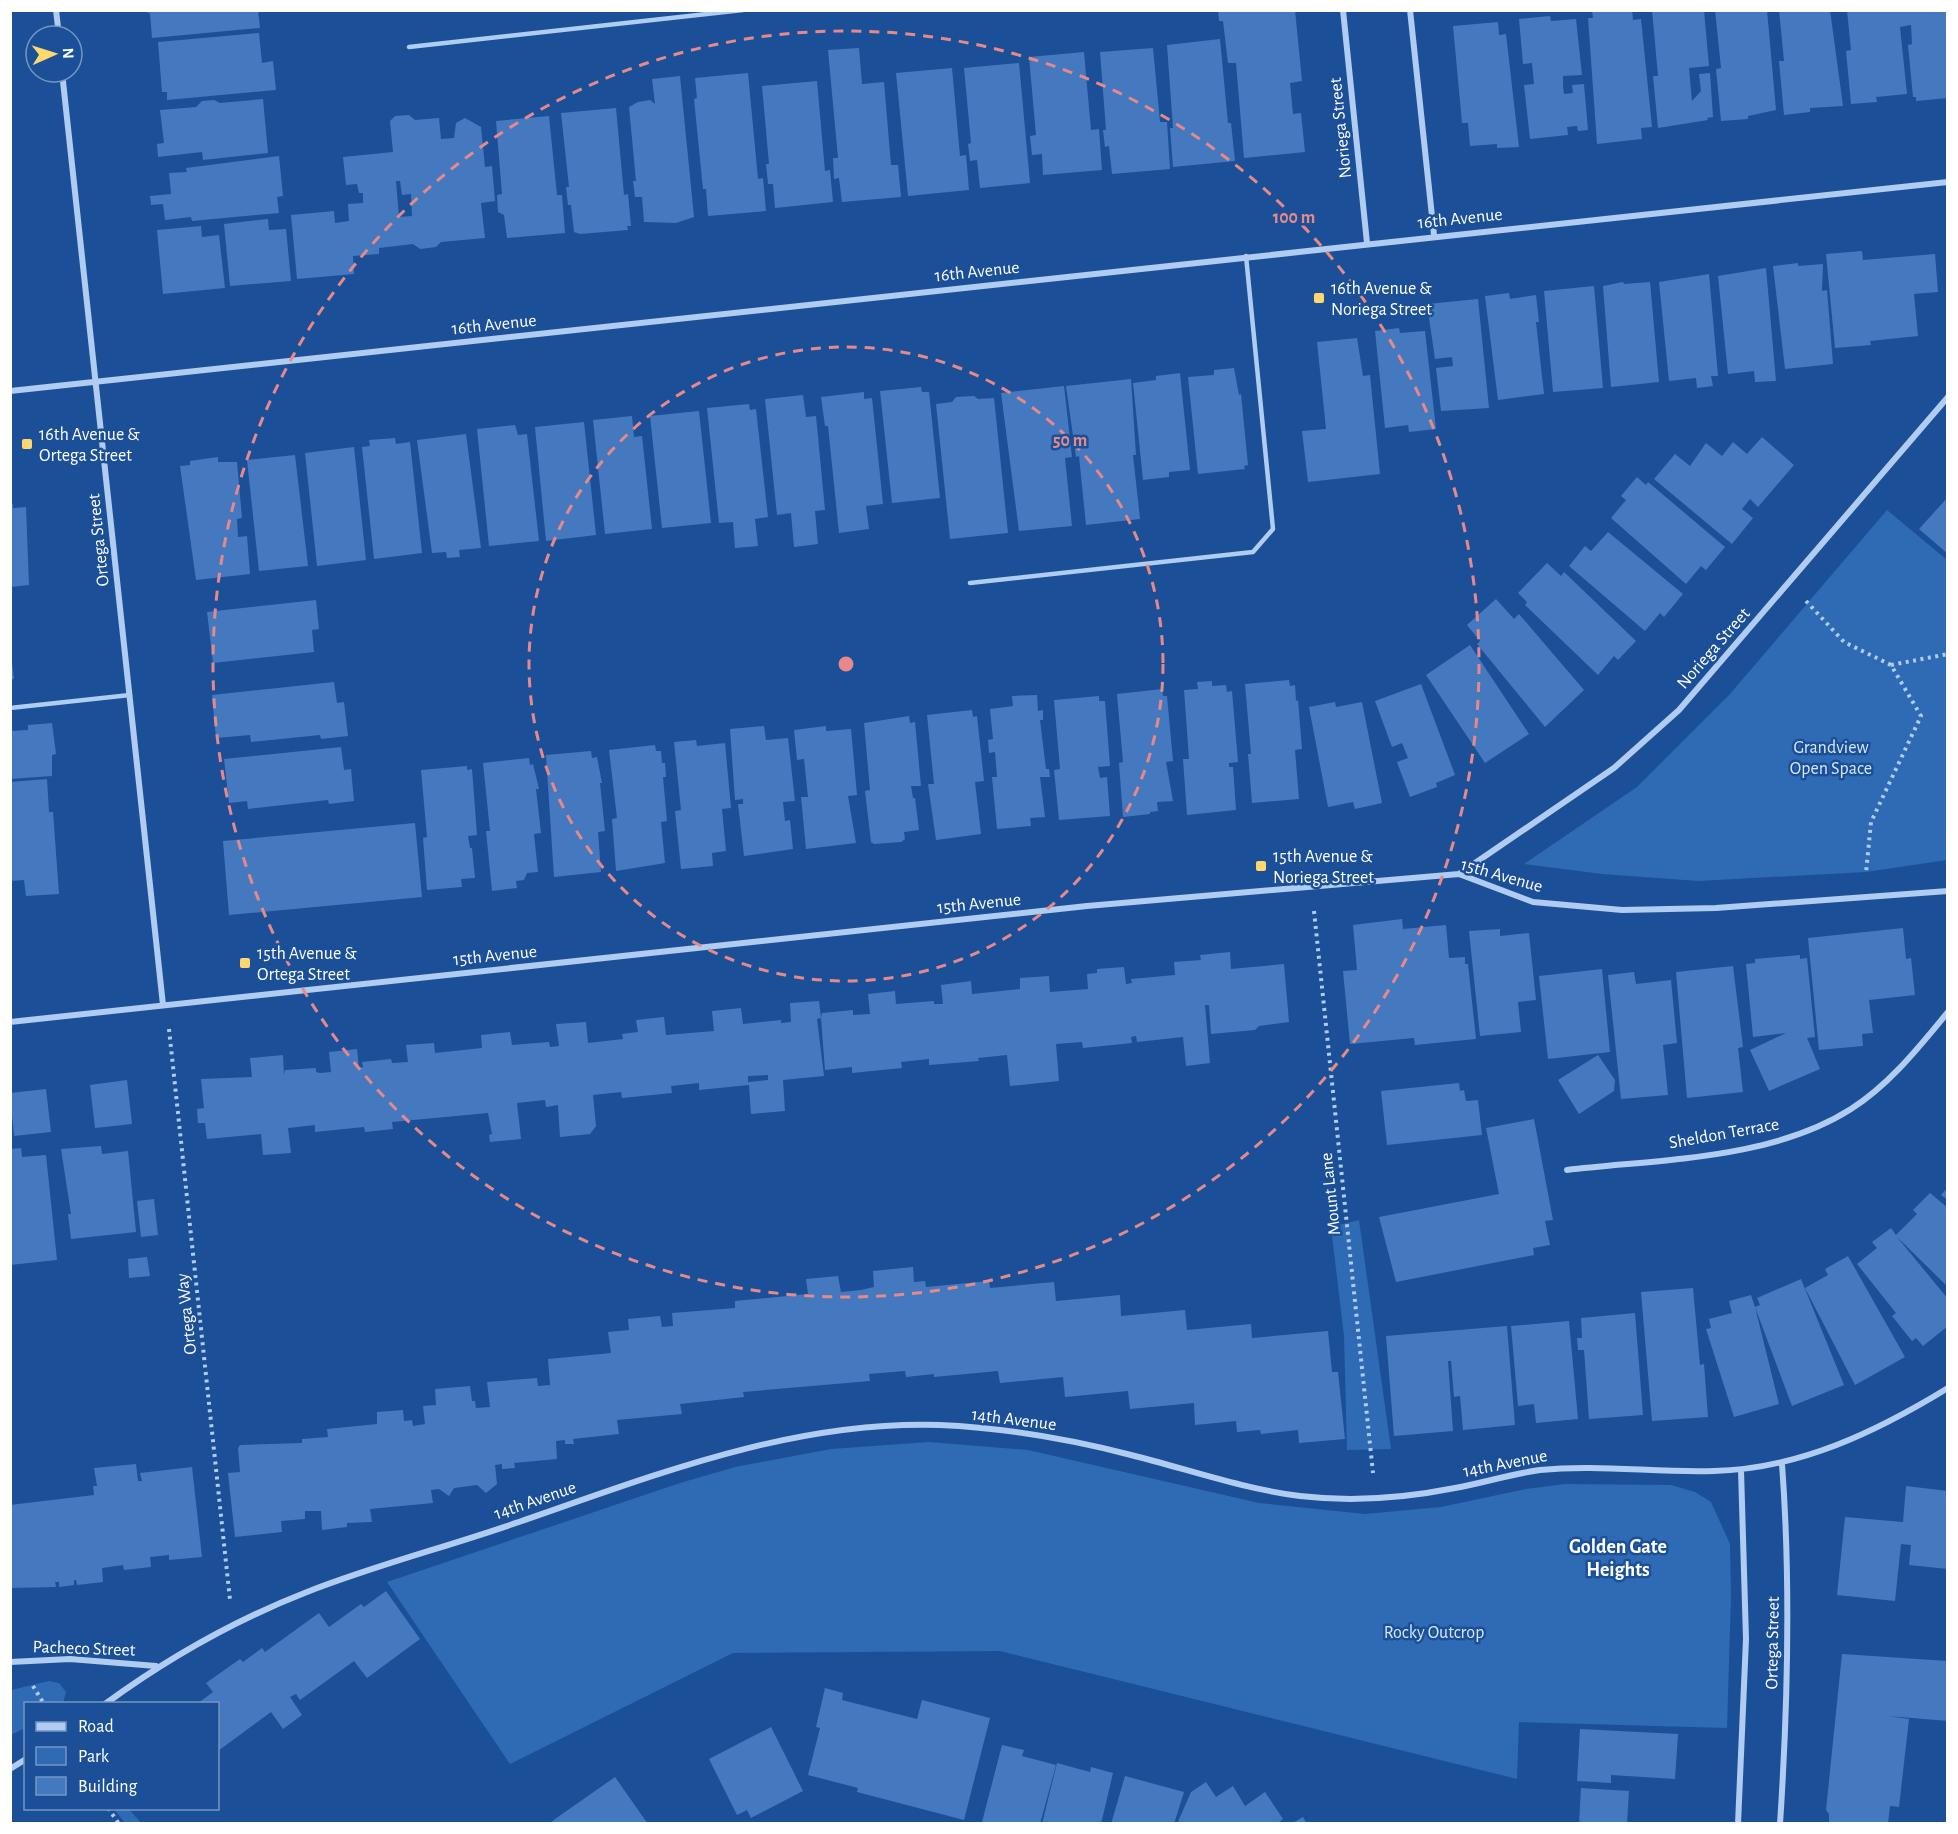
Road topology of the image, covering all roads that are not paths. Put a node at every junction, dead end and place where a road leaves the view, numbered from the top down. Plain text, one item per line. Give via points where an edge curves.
1 (743, 10) edge
2 (1343, 10) edge
3 (1410, 10) edge
4 (409, 46) dead end
5 (63, 84) edge
6 (1947, 182) edge
7 (1434, 235) junction
8 (1367, 243) junction
9 (1246, 256) junction
10 (96, 382) junction
11 (10, 391) edge
12 (1947, 397) edge
13 (970, 583) dead end
14 (130, 695) junction
15 (10, 708) edge
16 (1460, 874) junction
17 (1947, 891) edge
18 (163, 1005) junction
19 (1947, 1012) edge
20 (10, 1022) edge
21 (1567, 1170) dead end
22 (1947, 1388) edge
23 (1782, 1464) junction
24 (1741, 1470) junction
25 (10, 1662) edge
26 (156, 1666) junction
27 (108, 1702) edge
28 (24, 1760) edge
29 (10, 1769) edge
30 (1738, 1824) edge
31 (1780, 1824) edge

1 - 4 lane
2 - 8 street, Noriega Street
3 - 7 street
5 - 10 street, Ortega Street
6 - 7 street, 16th Avenue
7 - 8 street, 16th Avenue
8 - 9 street, 16th Avenue
9 - 10 street, 16th Avenue
9 - 13 lane via 1273,529 1252,552
10 - 11 street, 16th Avenue
10 - 14 street, Ortega Street
12 - 16 street, Noriega Street via 1679,710 1614,768
14 - 15 lane
14 - 18 street, Ortega Street
16 - 17 street, 15th Avenue via 1533,902 1622,910 1706,909
16 - 18 street, 15th Avenue via 1087,906
18 - 20 street, 15th Avenue
19 - 21 street, Sheldon Terrace via 1879,1088 1821,1126 1755,1147
22 - 23 street, 14th Avenue via 1866,1433
23 - 24 street, 14th Avenue
23 - 31 street, Ortega Street via 1788,1639
24 - 26 street, 14th Avenue via 1565,1468 1376,1498 1304,1496 1039,1435 938,1425 839,1430 742,1448 687,1464 308,1591 233,1624
24 - 30 street, Ortega Street via 1746,1639
25 - 26 street, Pacheco Street via 70,1659
26 - 27 street, 14th Avenue
28 - 29 street

